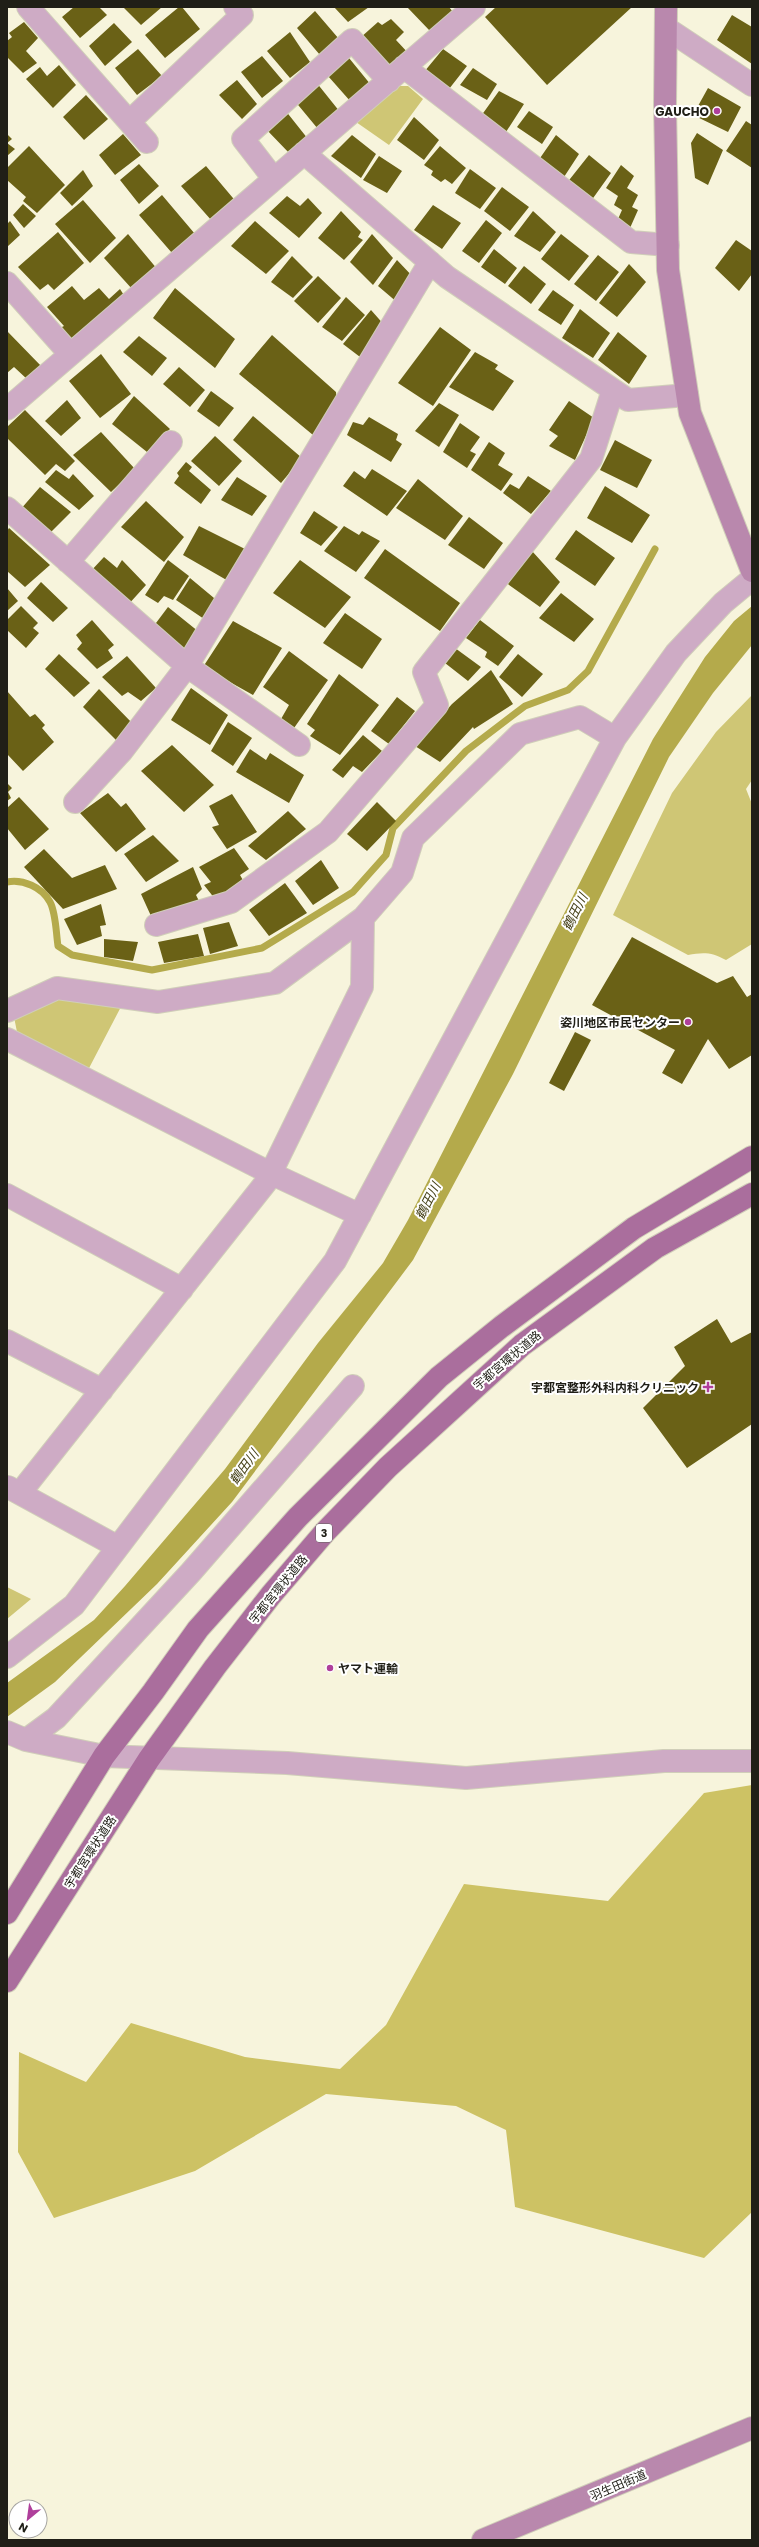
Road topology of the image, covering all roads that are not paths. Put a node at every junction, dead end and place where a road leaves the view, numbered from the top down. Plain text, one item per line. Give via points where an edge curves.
1 (28, 7) edge
2 (235, 7) edge
3 (474, 7) edge
4 (666, 18) edge
5 (396, 74) junction
6 (752, 85) edge
7 (130, 121) junction
8 (147, 142) dead end
9 (304, 153) junction
10 (274, 179) junction
11 (668, 246) junction
12 (430, 262) junction
13 (7, 283) edge
14 (70, 354) junction
15 (613, 390) junction
16 (687, 394) junction
17 (7, 409) edge
18 (171, 442) dead end
19 (7, 508) edge
20 (68, 562) junction
21 (752, 571) edge
22 (752, 579) edge
23 (187, 666) junction
24 (615, 738) junction
25 (299, 745) dead end
26 (75, 802) dead end
27 (363, 918) junction
28 (156, 926) dead end
29 (8, 1010) edge
30 (7, 1039) edge
31 (752, 1157) edge
32 (270, 1173) junction
33 (752, 1194) edge
34 (7, 1195) edge
35 (360, 1215) junction
36 (182, 1288) junction
37 (7, 1341) edge
38 (353, 1386) dead end
39 (102, 1390) junction
40 (13, 1489) edge
41 (118, 1547) junction
42 (7, 1657) edge
43 (17, 1736) edge
44 (104, 1756) junction
45 (149, 1759) junction
46 (752, 1761) edge
47 (7, 1913) edge
48 (7, 1981) edge
49 (752, 2428) edge
50 (483, 2540) edge

1 - 7 street
2 - 7 street via 242,15
3 - 5 street
4 - 6 street
4 - 11 street
5 - 9 street
5 - 10 street via 352,40 243,139
5 - 11 street via 631,242
7 - 8 street
9 - 10 street
9 - 12 street
10 - 14 street
11 - 16 street via 668,270
12 - 15 street via 447,277
12 - 23 street
13 - 14 street
14 - 17 street
15 - 16 street via 628,400
15 - 28 street via 590,459 424,672 437,705 328,832 231,902
16 - 21 street via 690,413
18 - 20 street
19 - 20 street
20 - 23 street
22 - 24 street via 723,603 676,653
23 - 25 street
23 - 26 street via 122,751
24 - 27 street via 580,717 520,734 413,838 402,873
24 - 35 street
27 - 29 street via 275,984 158,1002 57,988
27 - 32 street via 362,987
30 - 32 street
31 - 44 main road via 634,1228 439,1377 303,1511 245,1573 198,1629
32 - 35 street
32 - 36 street
33 - 45 main road, 宇都宮環状道路 / 3 via 655,1248 522,1345 456,1403 325,1532 271,1595
34 - 36 street
35 - 41 street via 335,1262
36 - 39 street
37 - 39 street
38 - 43 street via 191,1572 56,1718
39 - 40 street
40 - 41 street
41 - 42 street via 74,1605
43 - 44 street
44 - 45 street
44 - 47 main road
45 - 46 street via 287,1763 466,1778 664,1761
45 - 48 main road, 宇都宮環状道路 / 3
49 - 50 street, 羽生田街道

